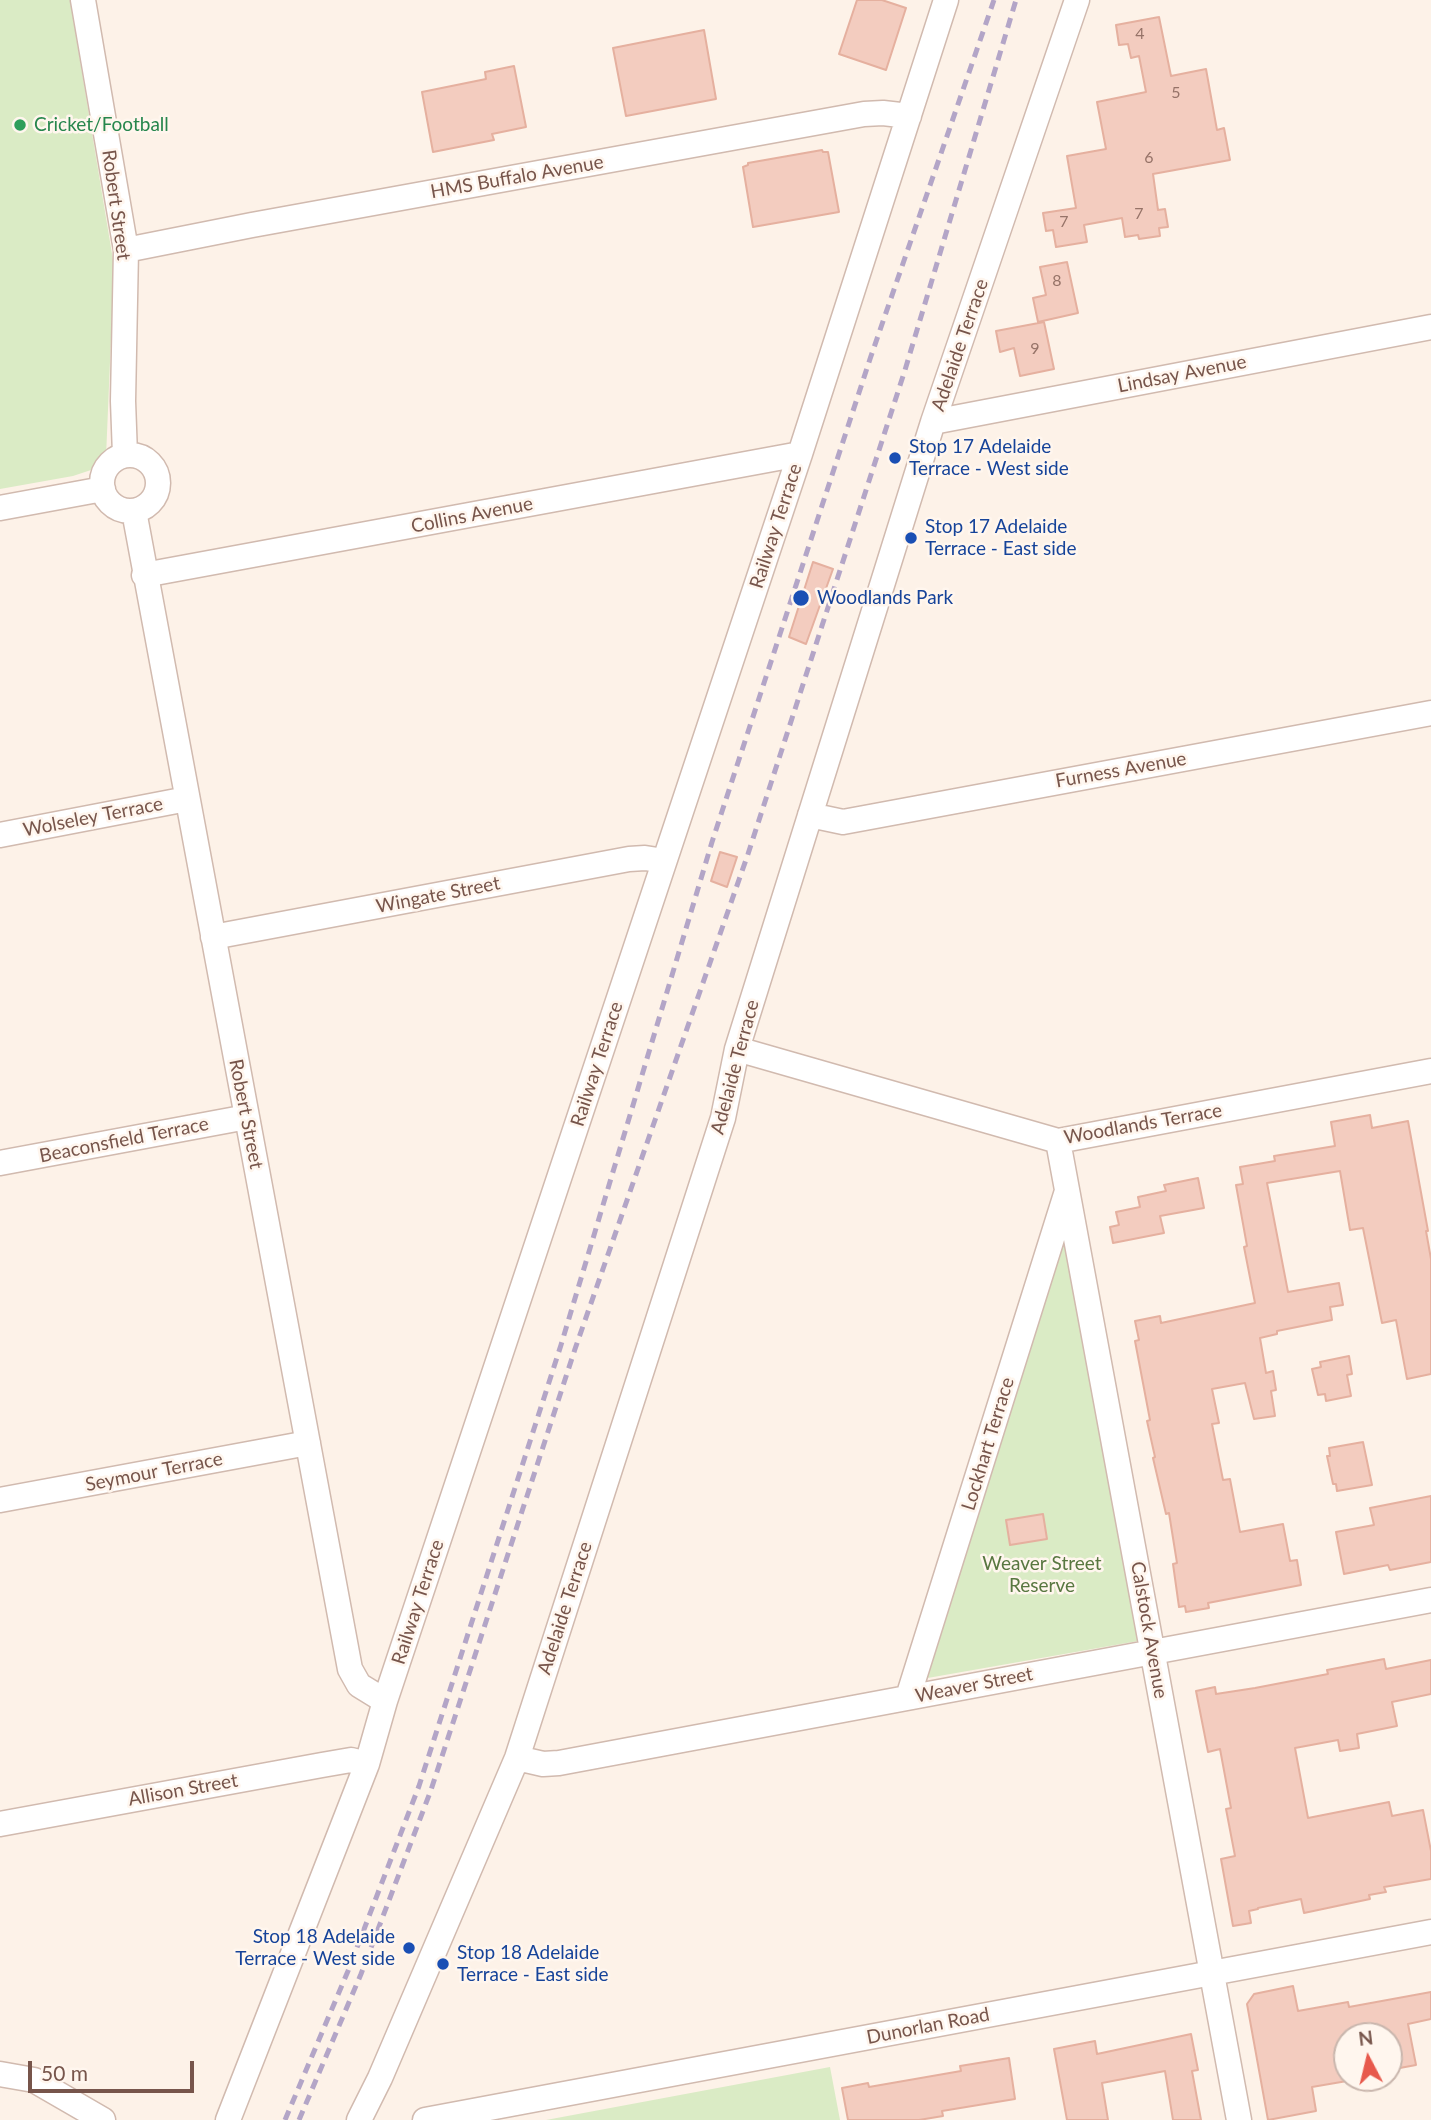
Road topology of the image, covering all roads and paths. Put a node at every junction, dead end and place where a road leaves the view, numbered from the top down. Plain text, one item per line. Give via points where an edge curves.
1 (83, 0) edge
2 (946, 0) edge
3 (1077, 0) edge
4 (909, 116) junction
5 (126, 250) junction
6 (1431, 327) edge
7 (933, 422) junction
8 (800, 454) junction
9 (125, 455) junction
10 (103, 489) junction
11 (0, 508) edge
12 (134, 511) junction
13 (144, 575) junction
14 (1431, 713) edge
15 (187, 799) junction
16 (810, 815) junction
17 (0, 835) edge
18 (664, 861) junction
19 (213, 937) junction
20 (737, 1049) junction
21 (1431, 1071) edge
22 (247, 1117) junction
23 (1058, 1141) junction
24 (0, 1164) edge
25 (1067, 1190) junction
26 (308, 1443) junction
27 (0, 1500) edge
28 (1431, 1600) edge
29 (1153, 1651) junction
30 (908, 1697) junction
31 (385, 1701) junction
32 (517, 1758) junction
33 (367, 1764) junction
34 (0, 1824) edge
35 (1431, 1932) edge
36 (1212, 1973) junction
37 (0, 2074) edge
38 (103, 2120) edge
39 (228, 2120) edge
40 (359, 2120) edge
41 (425, 2120) edge
42 (1239, 2120) edge

1 - 5 street, Robert Street
2 - 4 street, Railway Terrace
3 - 7 street, Adelaide Terrace
4 - 5 street, HMS Buffalo Avenue via 864,114
4 - 8 street, Railway Terrace
5 - 9 street, Robert Street
6 - 7 street, Lindsay Avenue
7 - 16 street, Adelaide Terrace
8 - 13 street, Collins Avenue
8 - 18 street, Railway Terrace
9 - 10 street via 106,467
9 - 12 street via 145,458 158,478 152,501
10 - 11 street
10 - 12 street via 113,505
12 - 13 street, Robert Street
13 - 15 street, Robert Street
14 - 16 street, Furness Avenue via 843,822
15 - 17 street, Wolseley Terrace
15 - 19 street, Robert Street
16 - 20 street, Adelaide Terrace
18 - 19 street, Wingate Street via 622,860
18 - 31 street, Railway Terrace
19 - 22 street, Robert Street
20 - 23 street, Woodlands Terrace
20 - 32 street, Adelaide Terrace via 723,1118
21 - 23 street, Woodlands Terrace
22 - 24 street, Beaconsfield Terrace
22 - 26 street, Robert Street
23 - 25 street, Calstock Avenue
25 - 29 street, Calstock Avenue
25 - 30 street, Lockhart Terrace
26 - 27 street, Seymour Terrace
26 - 31 street, Robert Street via 350,1669 359,1685
28 - 29 street, Weaver Street
29 - 30 street, Weaver Street
29 - 36 street, Calstock Avenue
30 - 32 street, Weaver Street via 559,1763
31 - 33 street, Railway Terrace
32 - 40 street, Adelaide Terrace
33 - 34 street, Allison Street via 351,1760
33 - 39 street, Railway Terrace
35 - 36 street, Dunorlan Road
36 - 41 street, Dunorlan Road
36 - 42 street, Calstock Avenue
37 - 38 street via 34,2080

